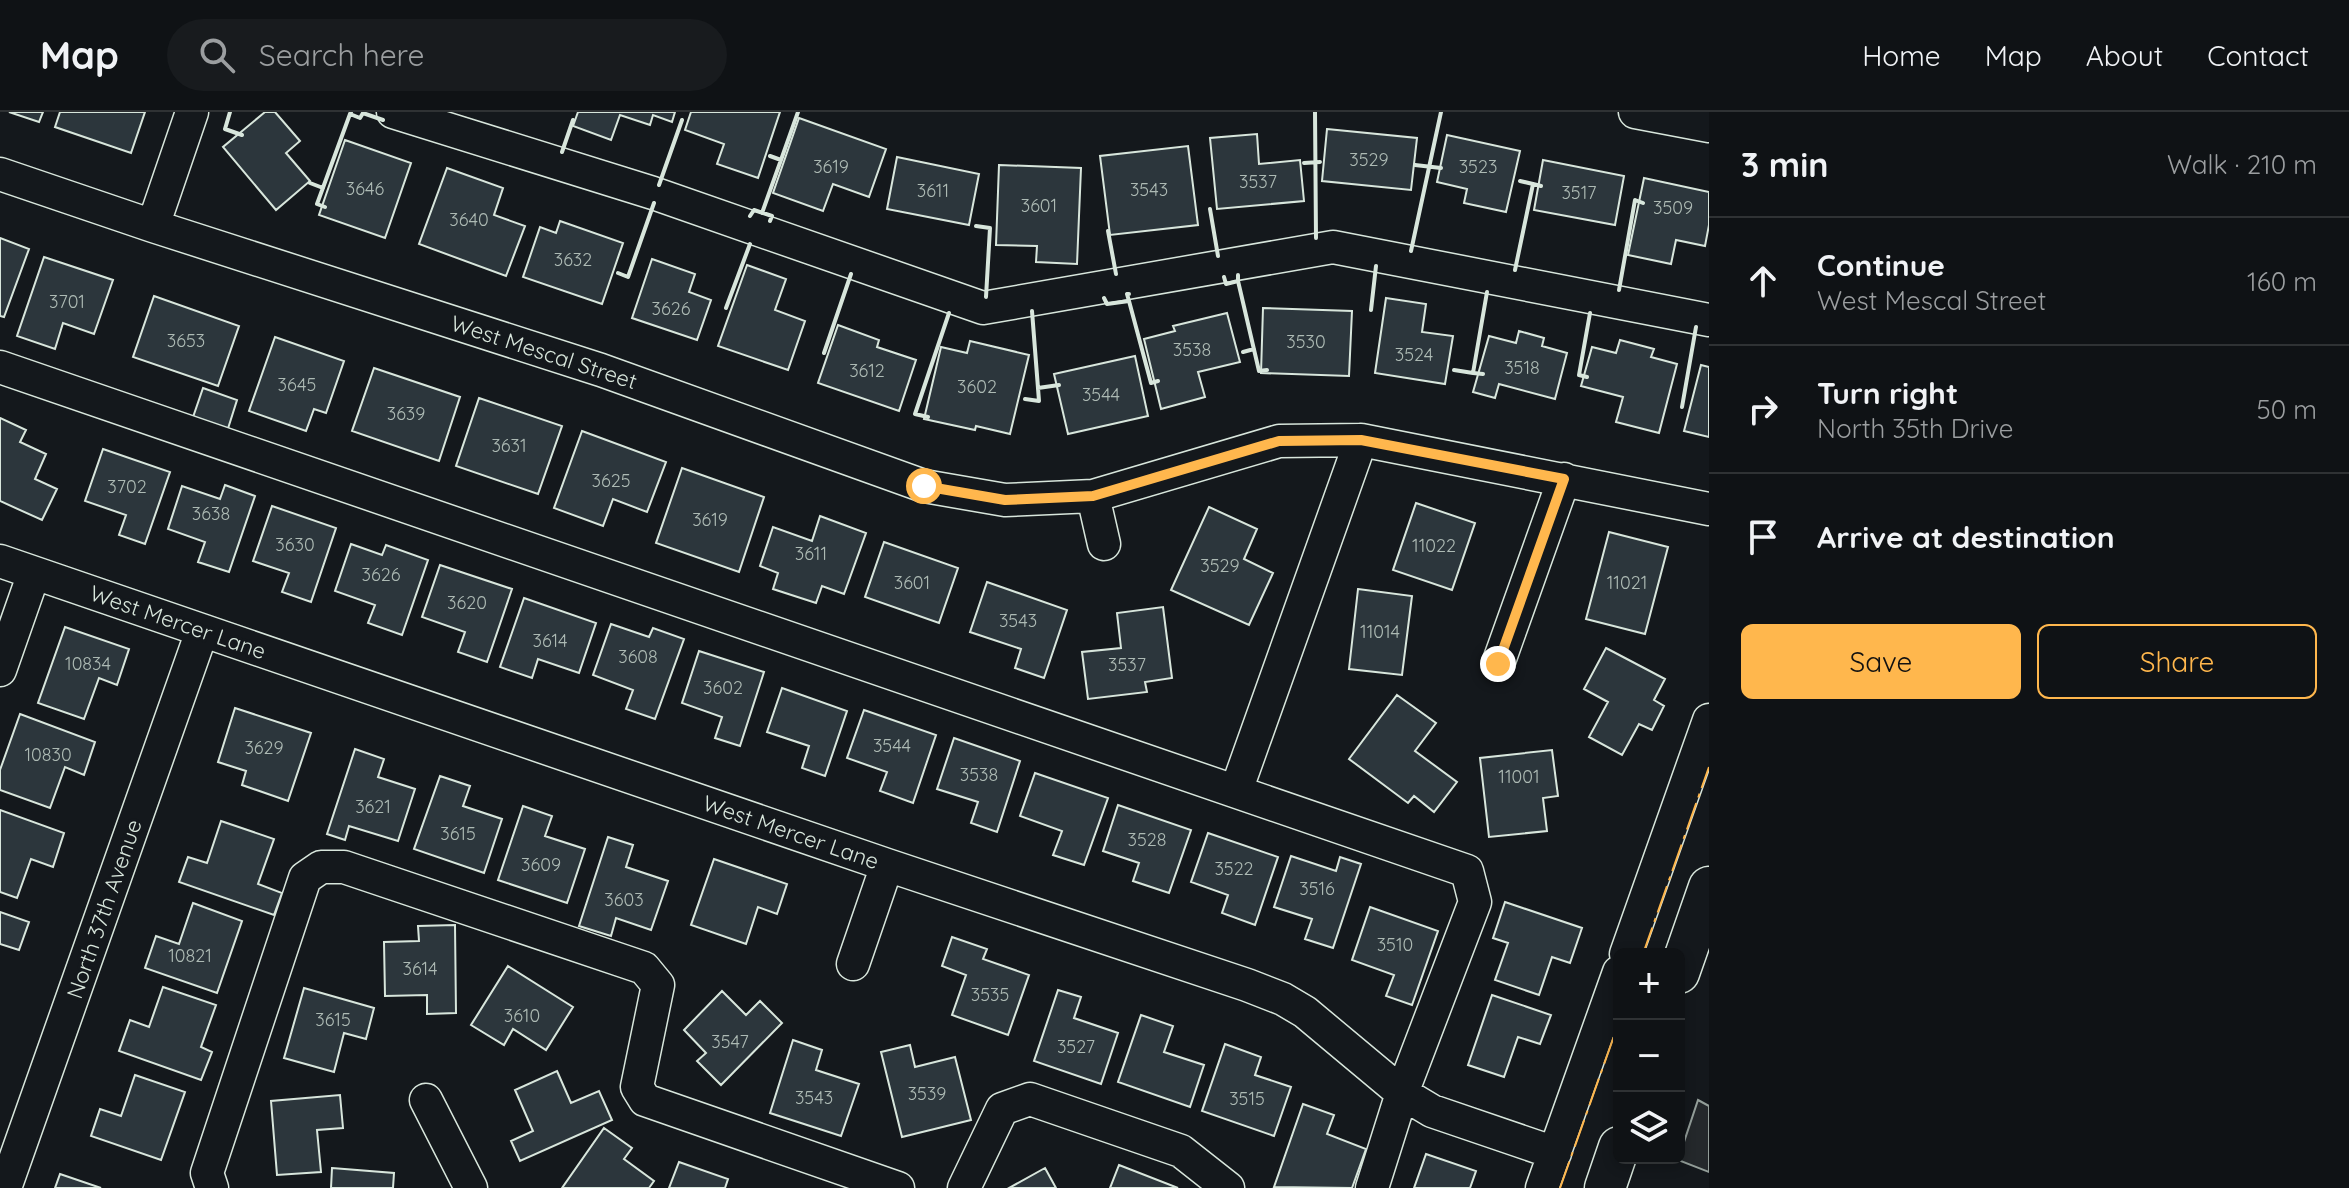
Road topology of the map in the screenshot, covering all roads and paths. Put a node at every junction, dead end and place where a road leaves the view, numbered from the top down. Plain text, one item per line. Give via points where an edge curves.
1 (192, 112) edge
2 (393, 112) edge
3 (1635, 112) edge
4 (1709, 126) edge
5 (0, 174) edge
6 (153, 226) junction
7 (1709, 320) edge
8 (0, 367) edge
9 (1361, 440) junction
10 (1564, 479) junction
11 (1093, 496) junction
12 (1709, 509) edge
13 (1104, 544) dead end
14 (0, 561) edge
15 (34, 573) junction
16 (202, 631) junction
17 (1498, 664) dead end
18 (0, 670) edge
19 (1709, 720) edge
20 (1236, 791) junction
21 (887, 865) junction
22 (1709, 887) edge
23 (1701, 936) edge
24 (1628, 948) edge
25 (1685, 963) edge
26 (853, 964) dead end
27 (1613, 989) edge
28 (1402, 1093) junction
29 (426, 1100) dead end
30 (1555, 1153) junction
31 (1613, 1164) edge
32 (5, 1188) edge
33 (212, 1188) edge
34 (471, 1188) edge
35 (898, 1188) edge
36 (964, 1188) edge
37 (1228, 1188) edge
38 (1372, 1188) edge
39 (1542, 1188) edge
40 (1605, 1188) edge

1 - 6 street
2 - 7 street via 653,193 983,308 1333,247
3 - 4 street
5 - 6 street, West Mescal Street
6 - 11 street, West Mescal Street via 601,370 924,486 1005,500
8 - 20 street
9 - 10 street, West Mescal Street
9 - 11 street, West Mescal Street via 1279,441
9 - 20 street
10 - 12 street, West Mescal Street
10 - 17 street
11 - 13 street
14 - 15 street, West Mercer Lane
15 - 16 street, West Mercer Lane
15 - 18 street
16 - 21 street, West Mercer Lane
16 - 32 street, North 37th Avenue
19 - 24 street
20 - 28 street via 1467,871 1475,902
21 - 26 street
21 - 28 street, West Mercer Lane via 1283,999
22 - 23 main road
23 - 25 main road
27 - 30 street
28 - 30 street, West Mercer Lane via 1432,1111
28 - 38 street
29 - 34 street
30 - 39 street
31 - 40 main road
33 - 35 street via 207,1173 305,878 321,867 344,867 644,968 658,985 637,1087 645,1100
36 - 37 street via 1002,1109 1030,1099 1181,1151

